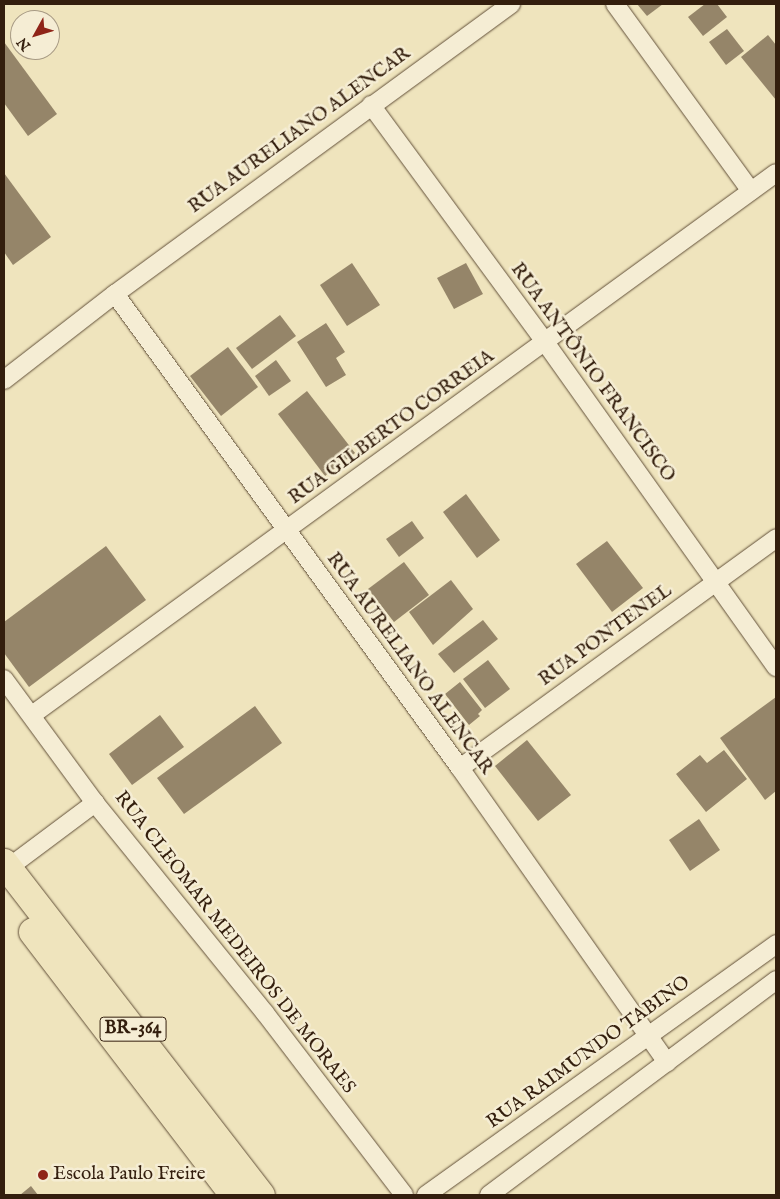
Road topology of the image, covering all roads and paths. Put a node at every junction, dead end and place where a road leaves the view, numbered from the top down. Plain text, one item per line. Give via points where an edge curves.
1 (510, 4) edge
2 (615, 4) edge
3 (371, 105) junction
4 (776, 173) edge
5 (751, 191) junction
6 (114, 294) junction
7 (545, 342) junction
8 (4, 380) edge
9 (286, 532) junction
10 (776, 538) edge
11 (715, 582) junction
12 (776, 667) edge
13 (4, 679) edge
14 (32, 715) junction
15 (460, 768) junction
16 (96, 803) junction
17 (5, 875) edge
18 (776, 944) edge
19 (776, 980) edge
20 (648, 1036) junction
21 (667, 1062) junction
22 (234, 1195) edge
23 (261, 1195) edge
24 (404, 1195) edge
25 (426, 1195) edge
26 (489, 1195) edge

1 - 3 street, RUA AURELIANO ALENCAR
2 - 5 street
3 - 6 street, RUA AURELIANO ALENCAR
3 - 7 street, RUA ANTÔNIO FRANCISCO
4 - 5 street, RUA GILBERTO CORREIA
5 - 7 street, RUA GILBERTO CORREIA
6 - 8 street, RUA AURELIANO ALENCAR
6 - 9 street, RUA AURELIANO ALENCAR via 202,411
7 - 9 street, RUA GILBERTO CORREIA
7 - 11 street, RUA ANTÔNIO FRANCISCO
9 - 14 street, RUA GILBERTO CORREIA
9 - 15 street, RUA AURELIANO ALENCAR
10 - 11 street, RUA PONTENEL
11 - 12 street, RUA ANTÔNIO FRANCISCO
11 - 15 street, RUA PONTENEL
13 - 14 street
14 - 16 street, RUA CLEOMAR MEDEIROS DE MORAES
15 - 20 street, RUA AURELIANO ALENCAR
16 - 17 street
16 - 24 street, RUA CLEOMAR MEDEIROS DE MORAES via 265,1013
17 - 22 highway, BR-364
17 - 23 highway, BR-364
18 - 20 street, RUA RAIMUNDO TABINO
19 - 21 street
20 - 21 street, RUA AURELIANO ALENCAR
20 - 25 street, RUA RAIMUNDO TABINO
21 - 26 street

